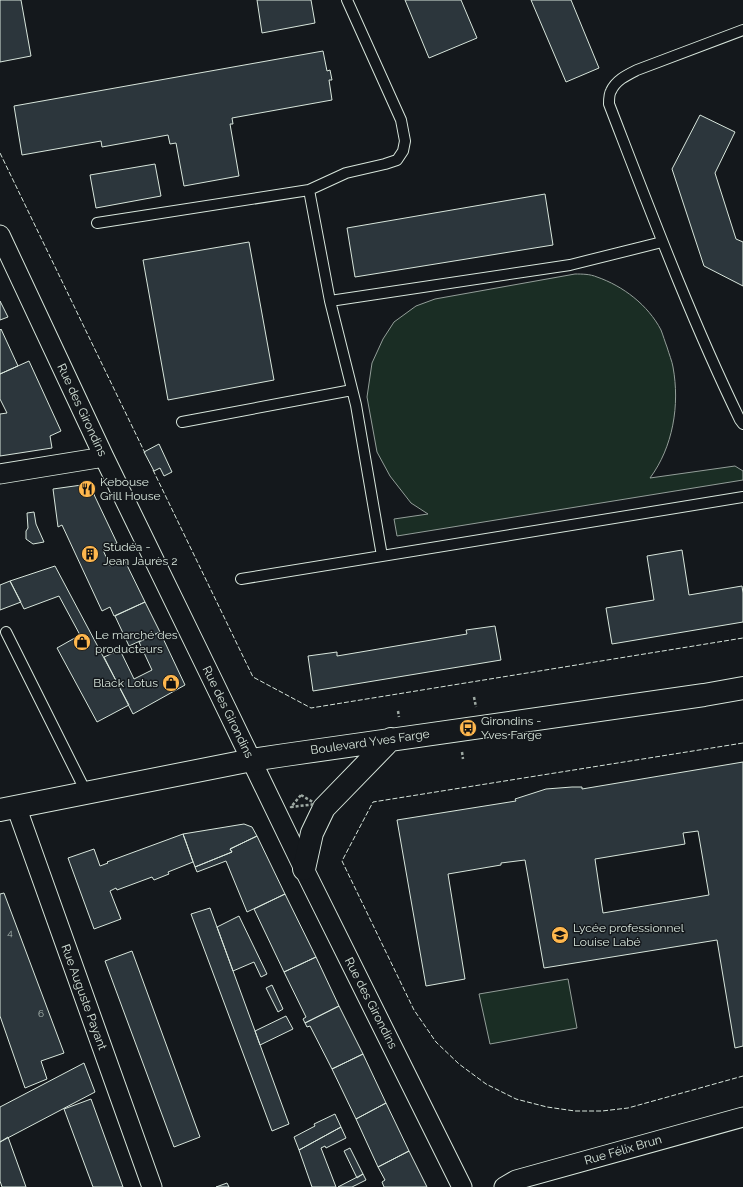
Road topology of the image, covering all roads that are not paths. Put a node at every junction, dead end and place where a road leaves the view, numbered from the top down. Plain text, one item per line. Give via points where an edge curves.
1 (347, 0) edge
2 (743, 30) edge
3 (309, 190) junction
4 (98, 223) dead end
5 (0, 234) edge
6 (662, 242) junction
7 (330, 302) junction
8 (352, 390) junction
9 (182, 422) dead end
10 (743, 424) edge
11 (104, 457) junction
12 (0, 474) edge
13 (743, 497) edge
14 (382, 556) junction
15 (241, 580) dead end
16 (6, 632) dead end
17 (743, 688) edge
18 (391, 739) junction
19 (252, 760) junction
20 (86, 792) junction
21 (8, 808) edge
22 (304, 869) junction
23 (743, 1117) edge
24 (152, 1187) edge
25 (462, 1187) edge
26 (504, 1187) edge

1 - 3 lane via 401,120 405,141 403,151 397,160 346,173
2 - 6 lane via 637,70 617,82 610,92 609,104
3 - 4 lane
3 - 7 lane
5 - 11 street, Rue des Girondins
6 - 7 lane via 570,265
6 - 10 lane via 715,369
7 - 8 lane
8 - 9 lane
8 - 14 lane
11 - 12 street
11 - 19 street, Rue des Girondins
13 - 14 lane
14 - 15 lane
16 - 20 lane
17 - 18 street, Boulevard Yves Farge via 704,696
18 - 19 street, Boulevard Yves Farge
18 - 22 street via 324,808 312,832
19 - 20 street, Boulevard Yves Farge
19 - 22 street, Rue des Girondins
20 - 21 street, Boulevard Yves Farge
21 - 24 street, Rue Auguste Payant
22 - 25 street, Rue des Girondins
23 - 26 street, Rue Félix Brun via 516,1180

